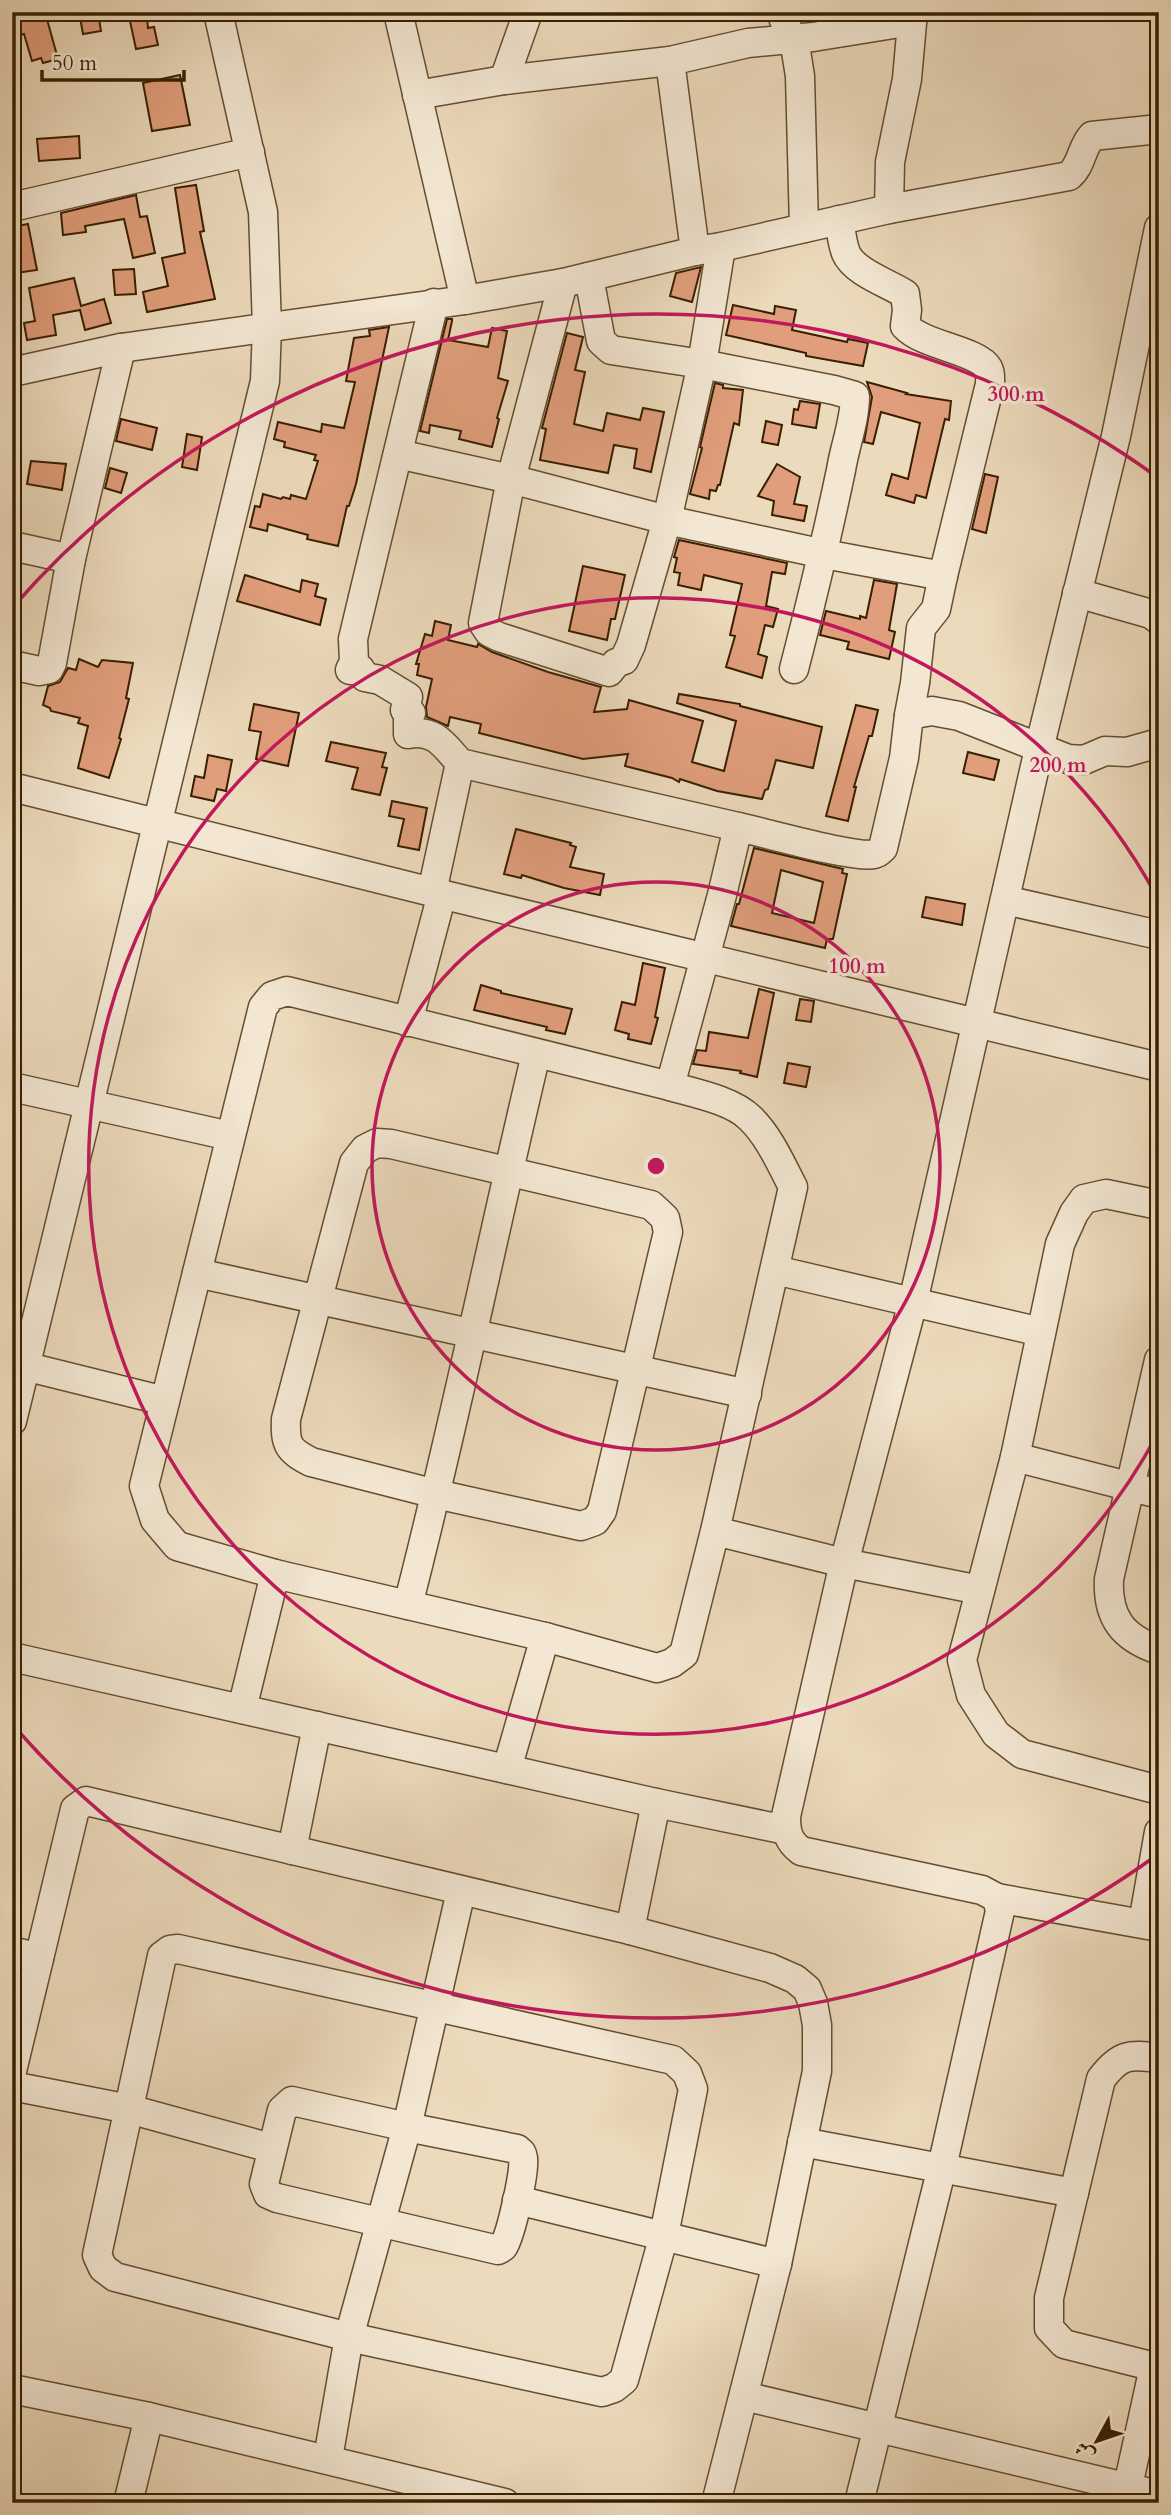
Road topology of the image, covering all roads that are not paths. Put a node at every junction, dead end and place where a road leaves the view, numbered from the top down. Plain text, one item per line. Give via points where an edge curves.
1 (398, 12) edge
2 (528, 12) edge
3 (221, 13) edge
4 (912, 17) edge
5 (786, 25) edge
6 (670, 61) junction
7 (504, 80) junction
8 (417, 95) junction
9 (1159, 129) edge
10 (250, 152) junction
11 (12, 207) edge
12 (890, 209) junction
13 (839, 220) junction
14 (804, 228) junction
15 (1159, 228) edge
16 (708, 249) junction
17 (576, 280) junction
18 (466, 300) junction
19 (434, 303) junction
20 (268, 327) junction
21 (1149, 334) edge
22 (121, 348) junction
23 (702, 364) junction
24 (12, 372) edge
25 (398, 454) junction
26 (511, 479) junction
27 (667, 520) junction
28 (12, 546) edge
29 (824, 554) junction
30 (71, 559) junction
31 (943, 576) junction
32 (1077, 593) junction
33 (1156, 616) edge
34 (12, 665) edge
35 (794, 669) dead end
36 (909, 715) junction
37 (1159, 743) edge
38 (1040, 749) junction
39 (460, 764) junction
40 (12, 787) edge
41 (157, 824) junction
42 (737, 827) junction
43 (437, 893) junction
44 (1004, 900) junction
45 (1159, 935) edge
46 (705, 958) junction
47 (408, 1022) junction
48 (976, 1024) junction
49 (536, 1054) junction
50 (1159, 1067) edge
51 (670, 1086) junction
52 (12, 1087) edge
53 (90, 1104) junction
54 (230, 1136) junction
55 (508, 1172) junction
56 (1159, 1205) edge
57 (775, 1270) junction
58 (197, 1273) junction
59 (318, 1301) junction
60 (913, 1302) junction
61 (1041, 1332) junction
62 (472, 1333) junction
63 (1159, 1360) edge
64 (19, 1364) edge
65 (637, 1369) junction
66 (747, 1394) junction
67 (165, 1401) junction
68 (12, 1421) edge
69 (1015, 1457) junction
70 (1130, 1487) junction
71 (436, 1494) junction
72 (1159, 1494) edge
73 (715, 1531) junction
74 (844, 1563) junction
75 (275, 1574) junction
76 (980, 1591) junction
77 (408, 1605) junction
78 (545, 1637) junction
79 (1159, 1650) edge
80 (12, 1657) edge
81 (242, 1709) junction
82 (317, 1726) junction
83 (507, 1769) junction
84 (1159, 1790) edge
85 (656, 1803) junction
86 (786, 1830) junction
87 (1159, 1832) edge
88 (292, 1850) junction
89 (461, 1891) junction
90 (997, 1899) junction
91 (1151, 1925) edge
92 (630, 1930) junction
93 (12, 1951) edge
94 (39, 1958) junction
95 (435, 2006) junction
96 (1159, 2058) edge
97 (12, 2071) edge
98 (12, 2086) edge
99 (129, 2109) junction
100 (407, 2127) junction
101 (802, 2142) junction
102 (271, 2148) junction
103 (942, 2167) junction
104 (1074, 2193) junction
105 (517, 2200) junction
106 (380, 2223) junction
107 (664, 2235) junction
108 (777, 2264) junction
109 (349, 2337) junction
110 (1157, 2368) edge
111 (12, 2389) edge
112 (744, 2396) junction
113 (149, 2417) junction
114 (878, 2428) junction
115 (327, 2458) junction
116 (1128, 2486) junction
117 (1159, 2495) edge
118 (498, 2502) edge
119 (128, 2503) edge
120 (716, 2503) edge
121 (859, 2503) edge

1 - 8 street
2 - 7 street
3 - 10 street
4 - 5 street via 843,33
4 - 12 street via 907,79 890,162
5 - 6 street via 748,43
5 - 14 street via 800,76
6 - 7 street
6 - 16 street
7 - 8 street
8 - 18 street
9 - 12 street via 1092,136 1069,176
10 - 11 street
10 - 20 street via 263,212
12 - 13 street
13 - 14 street
13 - 31 street via 846,254 861,271 905,294 905,326 912,334 967,354 987,365 990,374
14 - 16 street
15 - 21 street
16 - 17 street
16 - 23 street
17 - 18 street
17 - 23 street via 601,341 611,350
17 - 26 street
18 - 19 street
19 - 20 street
19 - 25 street
20 - 22 street
20 - 41 street via 265,381
21 - 32 street
22 - 24 street
22 - 30 street
23 - 27 street
23 - 29 street via 855,397
25 - 26 street
25 - 39 street via 353,639 350,670 360,669 365,677 380,680 408,697 408,734 431,734
26 - 27 street
26 - 27 street via 485,628 527,647 610,672 615,663 624,660 631,645
27 - 29 street
28 - 30 street
29 - 31 street
29 - 35 street
30 - 34 street via 52,663 39,671
31 - 36 street via 936,609 920,628
32 - 33 street
32 - 38 street
36 - 38 street via 932,711 959,716
36 - 42 street via 904,758 883,848 878,853 852,853
37 - 38 street via 1127,752 1105,751 1084,760
38 - 44 street
39 - 42 street
39 - 43 street
40 - 41 street
41 - 43 street
41 - 53 street
42 - 46 street
43 - 46 street
43 - 47 street
44 - 45 street
44 - 48 street
46 - 48 street
46 - 51 street
47 - 49 street
47 - 54 street via 287,991 272,996 263,1007
48 - 50 street
48 - 60 street
49 - 51 street
49 - 55 street
51 - 57 street via 719,1101 750,1117 770,1144 793,1187
52 - 53 street
53 - 54 street
53 - 64 street
54 - 58 street
55 - 59 street via 391,1144 377,1143 365,1149 354,1163
55 - 62 street
55 - 65 street via 651,1205 665,1217 668,1232
56 - 61 street via 1106,1194 1084,1199 1060,1244
57 - 60 street
57 - 66 street
58 - 59 street
58 - 67 street
59 - 62 street
59 - 71 street via 286,1419 285,1439 295,1453 311,1462
60 - 61 street
60 - 74 street
61 - 69 street
62 - 65 street
62 - 71 street
63 - 70 street
64 - 67 street
64 - 68 street
65 - 66 street
65 - 71 street via 602,1511 595,1521 581,1526
66 - 73 street
67 - 75 street via 144,1486 155,1520 177,1546
69 - 70 street
69 - 76 street
70 - 72 street
70 - 79 street via 1108,1597 1116,1622 1138,1643
71 - 77 street
73 - 74 street
73 - 78 street via 684,1654 673,1663 657,1668
74 - 76 street
74 - 86 street
75 - 77 street
75 - 81 street
76 - 84 street via 962,1660 971,1695 996,1734 1021,1754
77 - 78 street
78 - 83 street
80 - 81 street
81 - 82 street
82 - 83 street
82 - 88 street
83 - 85 street
85 - 86 street
85 - 92 street
86 - 90 street via 791,1844 801,1851 982,1891
87 - 91 street
88 - 89 street
88 - 94 street via 86,1801 75,1809
89 - 92 street
89 - 95 street
90 - 91 street
90 - 103 street via 1000,1911
92 - 101 street via 770,1968 807,1989 817,2025 817,2071
93 - 94 street
94 - 97 street
95 - 99 street via 170,1950 162,1956
95 - 100 street
95 - 107 street via 673,2060 687,2073 693,2089
96 - 104 street via 1131,2055 1113,2063 1101,2079
98 - 99 street
99 - 102 street
99 - 109 street via 97,2255 103,2268 115,2277
100 - 102 street via 292,2101 282,2109
100 - 105 street via 522,2152
100 - 106 street
101 - 103 street
101 - 108 street
102 - 106 street via 264,2185 268,2194
103 - 104 street
103 - 114 street
104 - 110 street via 1049,2298 1049,2328 1064,2344
105 - 106 street via 506,2242 498,2250
105 - 107 street
106 - 109 street
107 - 108 street
107 - 109 street via 624,2380 602,2392
108 - 112 street
109 - 115 street
110 - 116 street
111 - 113 street
112 - 114 street
112 - 120 street
113 - 115 street
113 - 119 street
114 - 116 street
114 - 121 street
115 - 118 street
116 - 117 street

